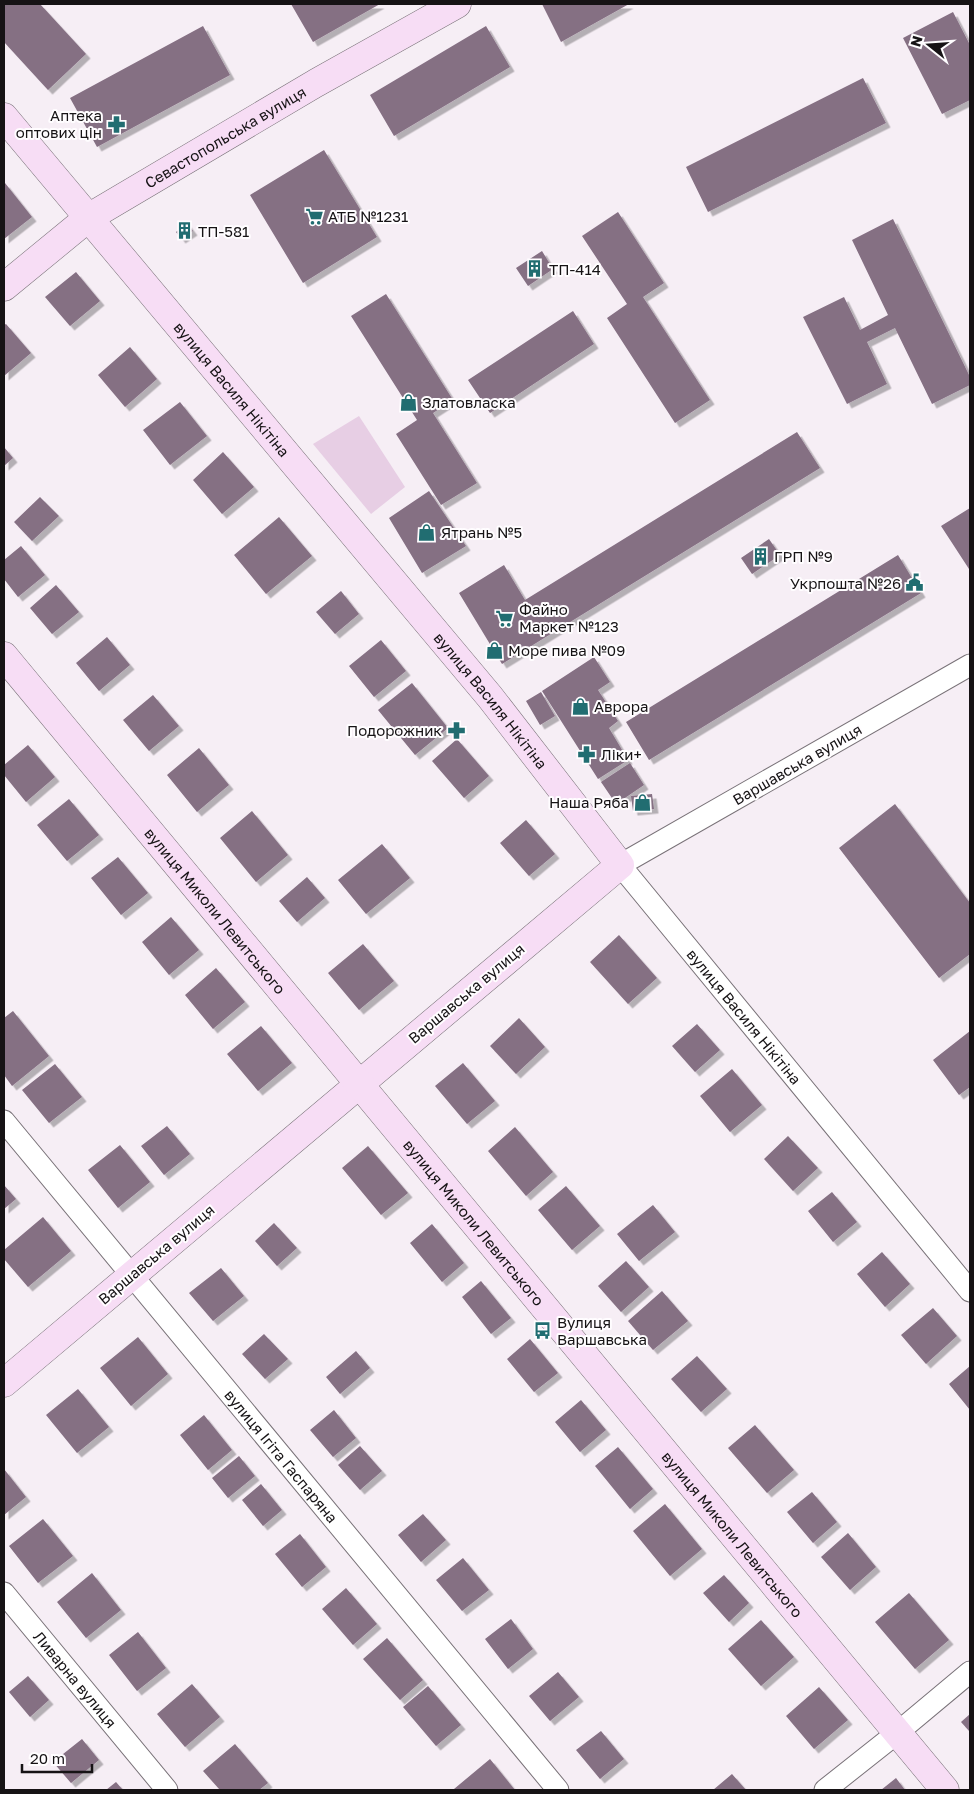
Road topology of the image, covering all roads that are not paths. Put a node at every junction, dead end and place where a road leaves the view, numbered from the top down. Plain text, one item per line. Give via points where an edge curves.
1 (457, 4) edge
2 (4, 117) edge
3 (88, 218) junction
4 (4, 286) edge
5 (4, 656) edge
6 (970, 665) edge
7 (620, 865) junction
8 (358, 1083) junction
9 (4, 1121) edge
10 (132, 1275) junction
11 (970, 1291) edge
12 (4, 1383) edge
13 (4, 1593) edge
14 (970, 1672) edge
15 (897, 1733) junction
16 (167, 1790) edge
17 (558, 1790) edge
18 (825, 1790) edge
19 (945, 1790) edge

1 - 3 street, Севастопольська вулиця
2 - 3 street, вулиця Василя Нікітіна
3 - 4 street, Севастопольська вулиця
3 - 7 street, вулиця Василя Нікітіна via 490,697
5 - 8 street, вулиця Миколи Левитського
6 - 7 street, Варшавська вулиця
7 - 8 street, Варшавська вулиця
7 - 11 street, вулиця Василя Нікітіна
8 - 10 street, Варшавська вулиця
8 - 15 street, вулиця Миколи Левитського
9 - 10 street, вулиця Ігіта Гаспаряна
10 - 12 street, Варшавська вулиця
10 - 17 street, вулиця Ігіта Гаспаряна
13 - 16 street, Ливарна вулиця
14 - 15 street
15 - 18 street
15 - 19 street, вулиця Миколи Левитського

